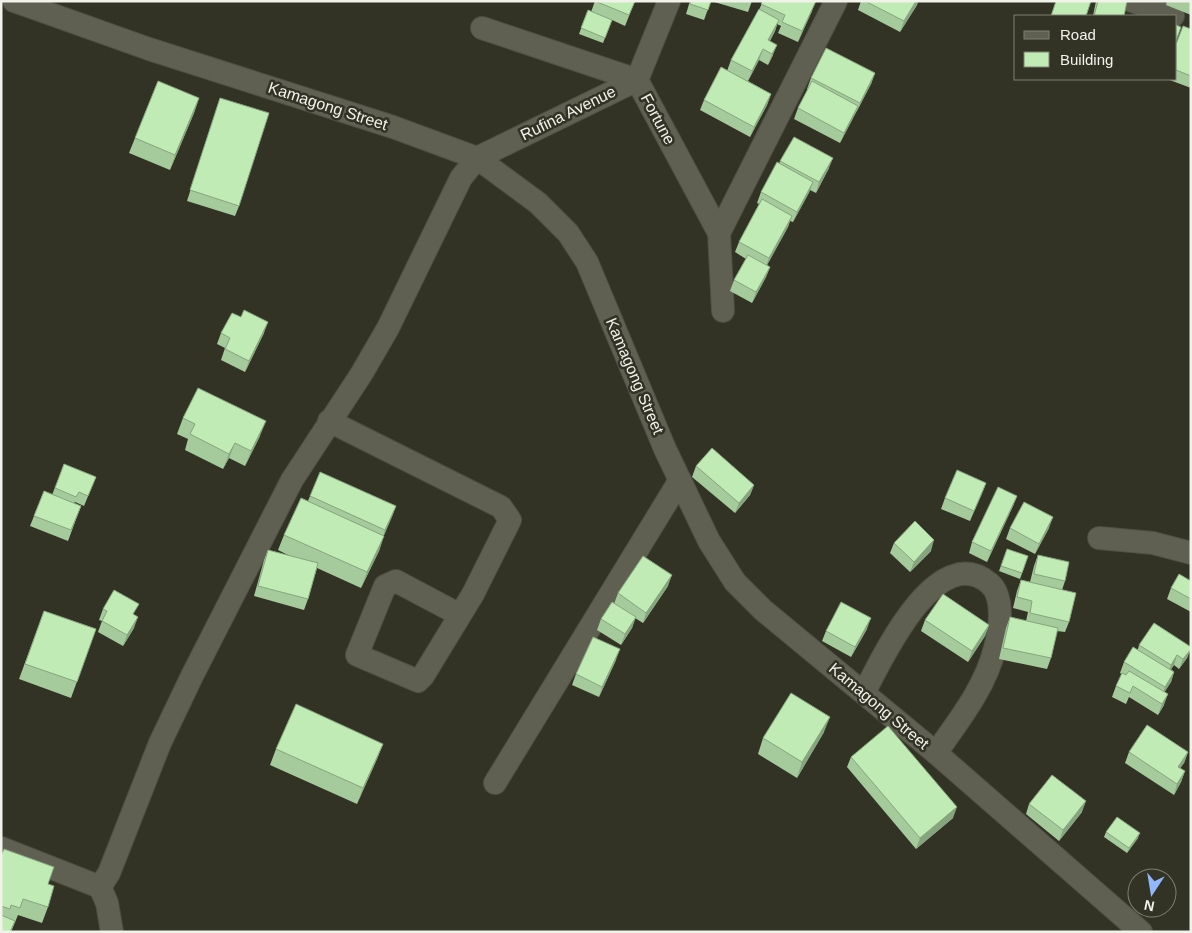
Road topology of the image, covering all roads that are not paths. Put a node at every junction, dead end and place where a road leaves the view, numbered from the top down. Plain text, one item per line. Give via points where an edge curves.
1 (14, 1) edge
2 (669, 1) edge
3 (836, 1) edge
4 (1132, 1) edge
5 (1169, 15) edge
6 (1177, 18) edge
7 (1191, 23) edge
8 (482, 28) dead end
9 (637, 80) junction
10 (478, 158) junction
11 (719, 234) junction
12 (723, 311) dead end
13 (329, 421) junction
14 (680, 480) junction
15 (1099, 538) dead end
16 (1191, 553) edge
17 (460, 615) junction
18 (864, 693) junction
19 (936, 753) junction
20 (495, 783) dead end
21 (1, 848) edge
22 (100, 887) junction
23 (112, 932) edge
24 (1142, 932) edge

1 - 10 street, Kamagong Street via 149,50 394,127
2 - 9 street, Rufina Avenue
3 - 11 street
4 - 5 street
6 - 7 street
8 - 9 street, Fortune
9 - 10 street, Rufina Avenue
9 - 11 street, Fortune
10 - 13 street via 461,178 388,328
10 - 14 street, Kamagong Street via 538,203 568,233 587,262
11 - 12 street, Fortune
13 - 17 street via 506,512 510,520
13 - 22 street via 292,480 192,676 160,743 109,872
14 - 18 street, Kamagong Street via 708,541 735,582 763,610
14 - 20 street
15 - 16 street via 1153,542
17 - 17 street via 418,681 358,655 385,586 390,582 396,580
18 - 19 street, Kamagong Street
18 - 19 street via 892,640 926,595 950,575 962,572 974,574 989,583 998,593 1000,607 995,647 980,689
19 - 24 street, Kamagong Street
21 - 22 street
22 - 23 street via 107,903

